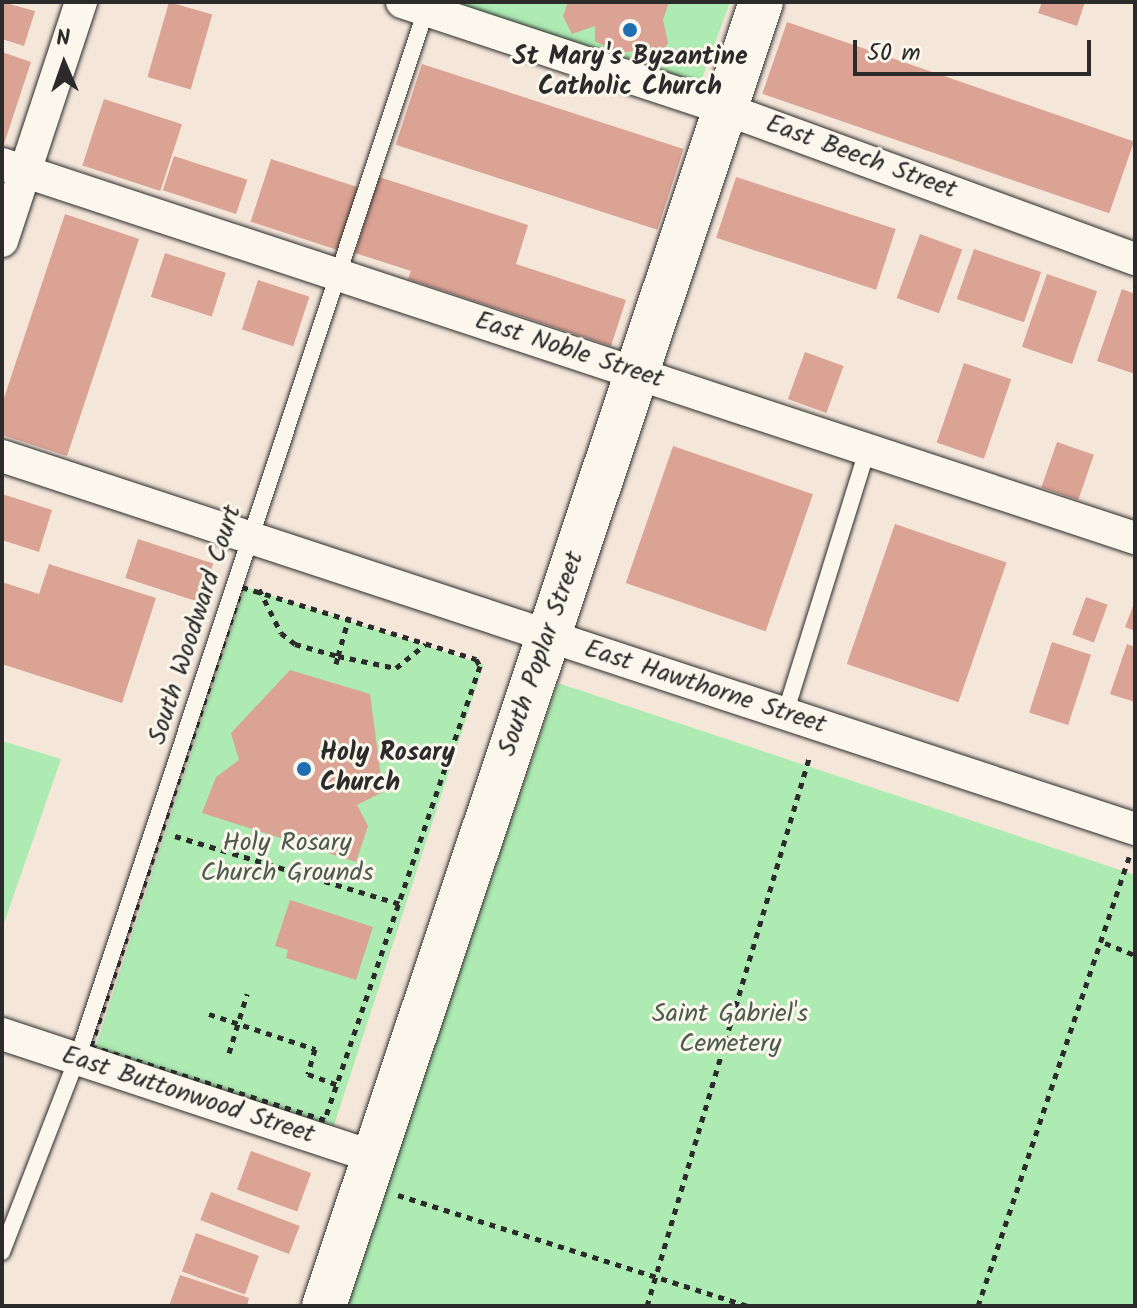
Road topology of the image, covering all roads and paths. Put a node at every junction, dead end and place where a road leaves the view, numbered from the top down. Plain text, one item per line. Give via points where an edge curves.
1 (81, 2) edge
2 (761, 2) edge
3 (414, 6) edge
4 (725, 109) junction
5 (14, 168) edge
6 (2, 241) edge
7 (1135, 259) edge
8 (338, 275) junction
9 (637, 374) junction
10 (867, 450) junction
11 (2, 456) edge
12 (250, 538) junction
13 (1135, 538) edge
14 (259, 588) junction
15 (349, 617) junction
16 (548, 636) junction
17 (427, 643) junction
18 (338, 656) junction
19 (336, 664) dead end
20 (785, 714) junction
21 (819, 725) junction
22 (1135, 829) edge
23 (160, 832) junction
24 (1135, 841) edge
25 (400, 904) junction
26 (1105, 943) junction
27 (1135, 955) edge
28 (247, 994) dead end
29 (209, 1014) dead end
30 (238, 1023) junction
31 (2, 1034) edge
32 (229, 1053) dead end
33 (77, 1059) junction
34 (339, 1085) junction
35 (374, 1157) junction
36 (445, 1212) dead end
37 (2, 1252) edge
38 (655, 1280) junction
39 (324, 1306) edge
40 (647, 1306) edge
41 (747, 1306) edge
42 (978, 1306) edge

1 - 5 street
2 - 4 main road, South Poplar Street
3 - 4 street, East Beech Street
3 - 8 lane, South Woodward Court
4 - 7 street, East Beech Street
4 - 9 main road, South Poplar Street
5 - 6 street
5 - 8 street, East Noble Street
8 - 9 street, East Noble Street
8 - 12 lane, South Woodward Court
9 - 10 street, East Noble Street
9 - 16 main road, South Poplar Street
10 - 13 street, East Noble Street
10 - 20 lane
11 - 12 street, East Hawthorne Street
12 - 16 street, East Hawthorne Street
12 - 33 lane, South Woodward Court
14 - 15 path
14 - 18 path via 281,633 295,644
14 - 23 path via 242,587
15 - 17 path
15 - 18 path
16 - 20 street, East Hawthorne Street
16 - 35 main road, South Poplar Street
17 - 18 path via 396,668
17 - 25 path via 476,659 480,666
18 - 19 path
20 - 21 street, East Hawthorne Street
21 - 22 street, East Hawthorne Street
21 - 38 path
23 - 25 path
23 - 34 path via 91,1046 314,1121 325,1120
24 - 26 path
25 - 34 path
26 - 27 path
26 - 42 path
28 - 30 path
29 - 30 path
30 - 32 path
30 - 34 path via 315,1049 308,1074
31 - 33 street, East Buttonwood Street
33 - 35 street, East Buttonwood Street
33 - 37 lane, South Woodward Court
35 - 39 main road, South Poplar Street
36 - 38 path
38 - 40 path
38 - 41 path

